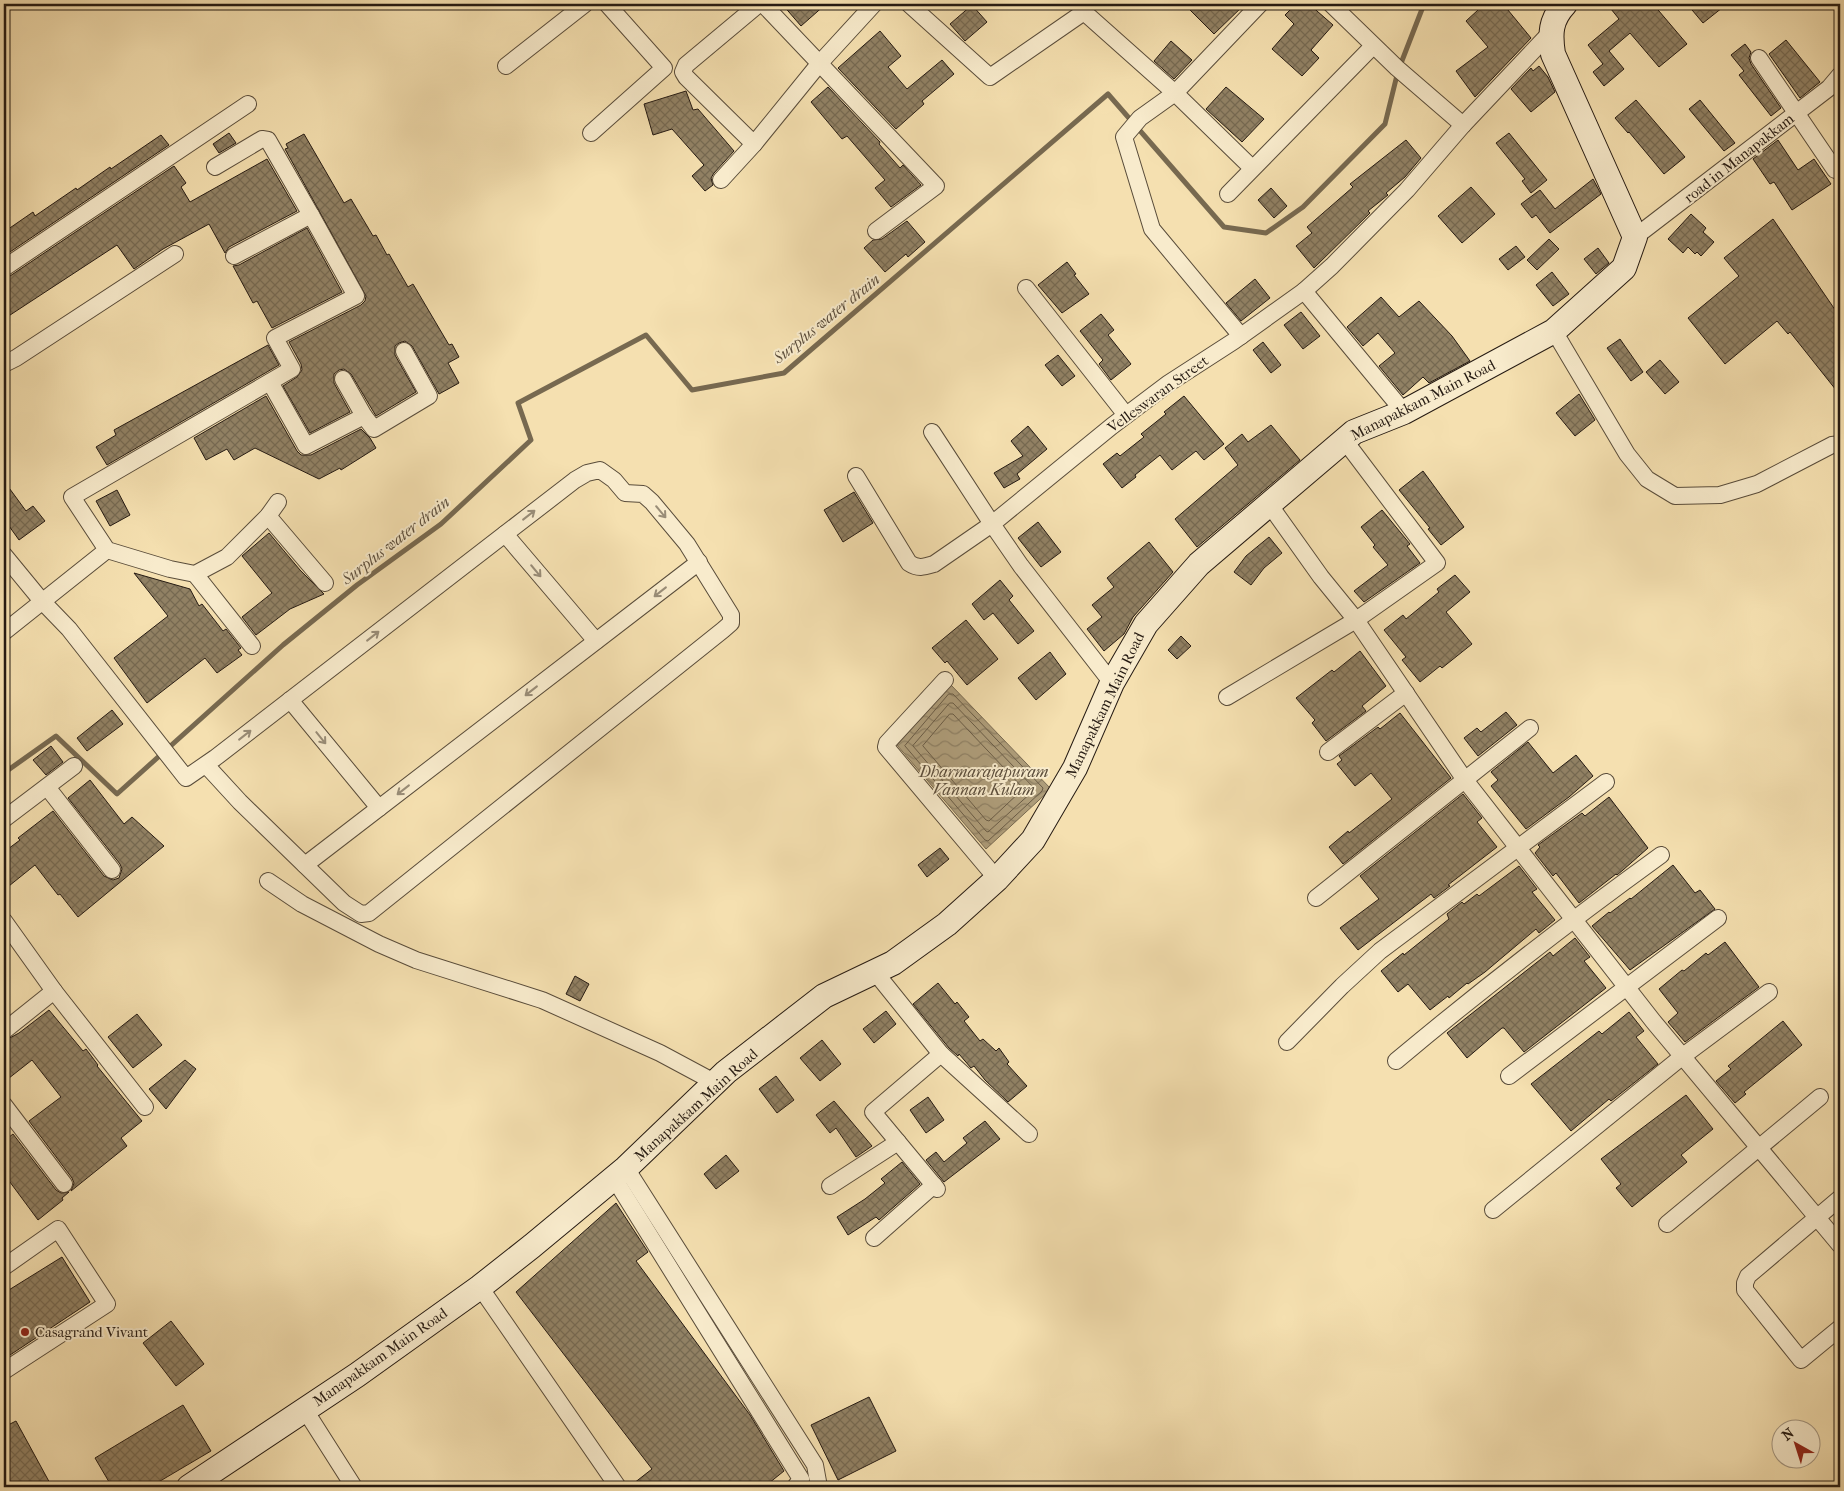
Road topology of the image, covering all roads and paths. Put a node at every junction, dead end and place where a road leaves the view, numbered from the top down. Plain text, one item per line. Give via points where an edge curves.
1 (585, 4) edge
2 (607, 4) edge
3 (760, 4) edge
4 (764, 4) edge
5 (874, 4) edge
6 (909, 4) edge
7 (1260, 4) edge
8 (1330, 4) edge
9 (1565, 4) edge
10 (1550, 33) junction
11 (1373, 46) junction
12 (1759, 58) dead end
13 (819, 64) junction
14 (506, 66) dead end
15 (1840, 76) edge
16 (1175, 93) junction
17 (248, 104) dead end
18 (1797, 112) junction
19 (1463, 125) junction
20 (591, 133) dead end
21 (754, 144) junction
22 (215, 167) dead end
23 (1252, 168) junction
24 (1836, 170) dead end
25 (721, 180) dead end
26 (1228, 194) dead end
27 (311, 215) junction
28 (876, 230) dead end
29 (1635, 237) junction
30 (175, 254) dead end
31 (234, 256) dead end
32 (4, 268) edge
33 (1026, 288) dead end
34 (1304, 291) junction
35 (1554, 331) junction
36 (1241, 336) junction
37 (404, 351) dead end
38 (4, 364) edge
39 (343, 379) dead end
40 (270, 382) junction
41 (1404, 412) junction
42 (1126, 415) junction
43 (364, 416) junction
44 (932, 432) dead end
45 (1345, 440) junction
46 (1840, 444) edge
47 (856, 476) dead end
48 (278, 502) dead end
49 (1269, 504) junction
50 (268, 516) junction
51 (992, 524) junction
52 (505, 534) junction
53 (108, 550) junction
54 (4, 555) edge
55 (699, 562) junction
56 (195, 574) junction
57 (325, 583) dead end
58 (41, 600) junction
59 (1356, 620) junction
60 (4, 632) edge
61 (596, 641) junction
62 (252, 646) dead end
63 (944, 680) dead end
64 (1112, 683) junction
65 (1406, 692) junction
66 (1227, 697) dead end
67 (290, 700) junction
68 (1530, 728) dead end
69 (1328, 752) dead end
70 (206, 765) junction
71 (74, 766) dead end
72 (1465, 780) junction
73 (1606, 782) dead end
74 (47, 787) junction
75 (379, 808) junction
76 (4, 819) edge
77 (1518, 847) junction
78 (1661, 855) dead end
79 (305, 865) junction
80 (112, 870) dead end
81 (998, 879) junction
82 (268, 882) dead end
83 (1316, 898) dead end
84 (1573, 918) junction
85 (1718, 918) dead end
86 (4, 922) edge
87 (876, 972) junction
88 (1626, 987) junction
89 (54, 991) junction
90 (1769, 992) dead end
91 (4, 1031) edge
92 (1287, 1042) dead end
93 (941, 1054) junction
94 (1683, 1056) junction
95 (1396, 1061) dead end
96 (1509, 1076) dead end
97 (716, 1083) junction
98 (1820, 1097) dead end
99 (4, 1105) edge
100 (145, 1107) dead end
101 (1029, 1134) dead end
102 (898, 1142) junction
103 (1760, 1148) junction
104 (620, 1173) junction
105 (64, 1184) dead end
106 (830, 1186) dead end
107 (1840, 1198) edge
108 (1493, 1210) dead end
109 (1817, 1217) junction
110 (1667, 1224) dead end
111 (874, 1238) dead end
112 (1840, 1245) edge
113 (4, 1268) edge
114 (480, 1287) junction
115 (1840, 1328) edge
116 (4, 1371) edge
117 (305, 1410) junction
118 (189, 1487) edge
119 (354, 1487) edge
120 (618, 1487) edge
121 (795, 1487) edge
122 (819, 1487) edge

1 - 14 street
2 - 20 street via 664,68
3 - 21 street via 686,65 683,72
4 - 13 street
5 - 13 street
6 - 16 street via 990,77 1084,12
7 - 16 street
8 - 11 street
9 - 10 main road via 1557,12
10 - 19 street, Velleswaran Street
10 - 29 main road via 1553,54
11 - 19 street
11 - 23 street
12 - 18 street
13 - 21 street
13 - 28 street via 936,186
15 - 18 street, road in Manapakkam
16 - 23 street
16 - 36 street via 1135,124 1124,137 1152,229
17 - 32 street
18 - 24 street
18 - 29 street, road in Manapakkam
19 - 34 street, Velleswaran Street via 1407,190
21 - 25 street
22 - 27 street via 262,139 268,140
23 - 26 street
27 - 31 street
27 - 40 street via 356,296 275,338 292,369
29 - 35 main road, Manapakkam Main Road via 1624,268
30 - 38 street
33 - 42 street
34 - 36 street, Velleswaran Street
34 - 41 street
35 - 41 main road, Manapakkam Main Road
35 - 46 street via 1627,454 1647,479 1675,496 1720,495 1756,484 1832,445
36 - 42 street, Velleswaran Street via 1169,382
37 - 43 street via 429,396 374,428
39 - 43 street
40 - 43 street via 306,446
40 - 53 street via 72,497
41 - 45 main road, Manapakkam Main Road via 1354,432
42 - 51 street, Velleswaran Street
44 - 51 street
45 - 49 main road, Manapakkam Main Road
45 - 59 street via 1437,563
47 - 51 street, Velleswaran Street via 909,564 915,567 934,564
48 - 50 street
49 - 59 street
49 - 64 main road, Manapakkam Main Road via 1199,564 1146,624
50 - 56 street via 227,557
50 - 57 street
51 - 64 street
52 -> 55 street via 575,480 600,470 625,494 643,494 652,502
52 -> 61 street
67 -> 52 street
53 - 56 street
53 - 58 street
54 - 58 street
55 -> 61 street
55 - 79 street via 728,608 731,623 369,913 360,914 344,903
56 - 62 street
58 - 60 street
58 - 70 street via 69,629 186,778
59 - 65 street
59 - 66 street
61 -> 75 street
63 - 81 street via 886,747
64 - 81 main road, Manapakkam Main Road via 1075,768 1033,840
65 - 69 street
65 - 72 street
70 -> 67 street
67 -> 75 street
68 - 72 street
70 - 79 street
71 - 74 street
72 - 77 street
72 - 83 street
73 - 77 street
74 - 76 street
74 - 80 street
75 - 79 street
77 - 84 street
77 - 92 street via 1380,952
78 - 84 street
81 - 87 main road, Manapakkam Main Road via 947,924 894,963
82 - 97 street via 302,904 379,944 416,960 542,1000 660,1053
84 - 88 street
84 - 95 street
85 - 88 street
86 - 89 street
87 - 93 street
87 - 97 main road, Manapakkam Main Road via 824,996
88 - 94 street
88 - 96 street
89 - 91 street
89 - 100 street
90 - 94 street
93 - 101 street
93 - 102 street via 874,1112
94 - 103 street
94 - 108 street
97 - 104 main road, Manapakkam Main Road
98 - 103 street
99 - 105 street
102 - 106 street
102 - 111 street via 935,1187
103 - 109 street
103 - 110 street
104 - 114 main road, Manapakkam Main Road
104 - 121 street via 801,1479
104 - 122 street via 815,1465
107 - 109 street
109 - 112 street
109 - 115 street via 1748,1276 1746,1290 1801,1360
113 - 116 street via 58,1229 107,1304
114 - 117 main road, Manapakkam Main Road
114 - 120 street
117 - 118 main road, Manapakkam Main Road
117 - 119 street

